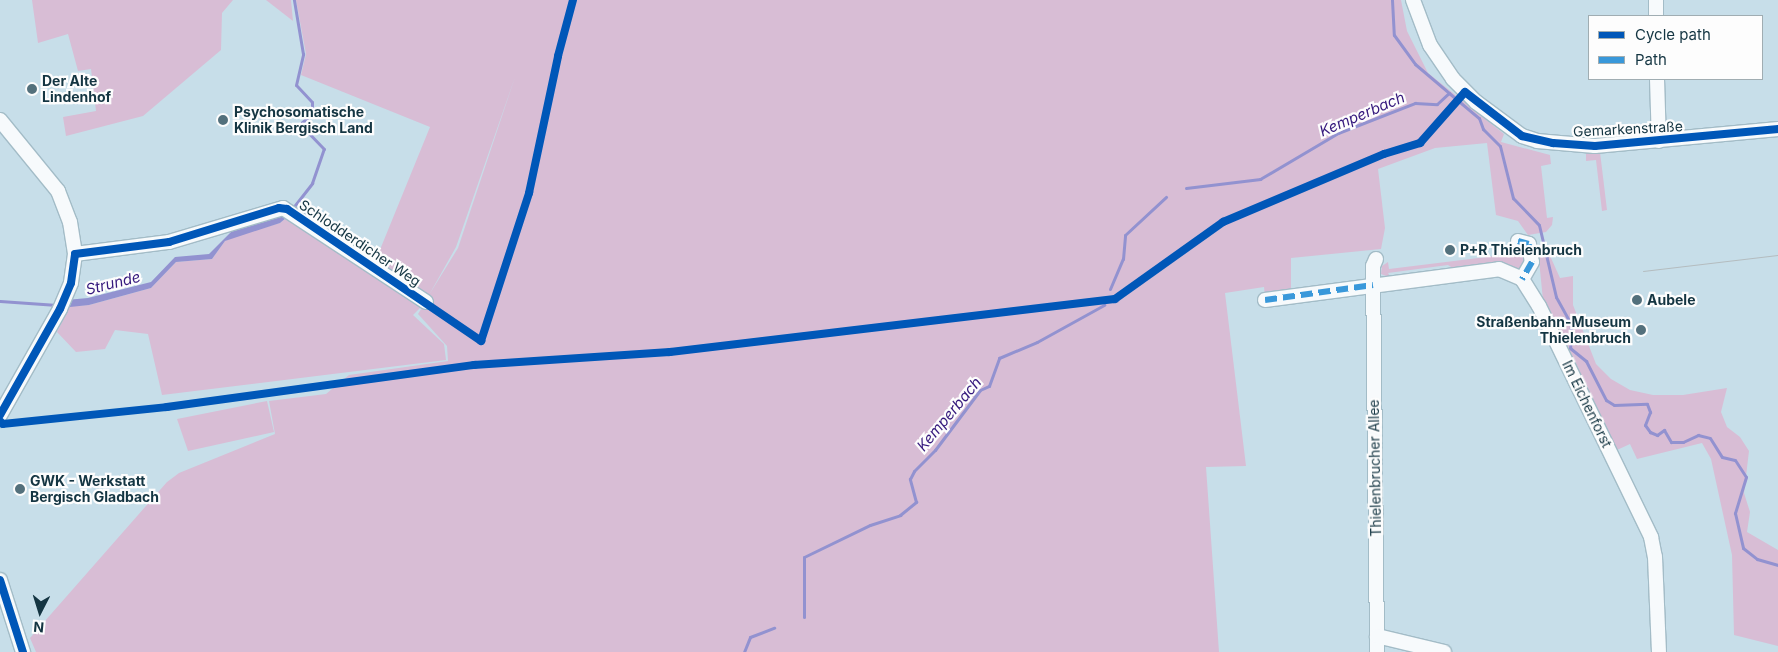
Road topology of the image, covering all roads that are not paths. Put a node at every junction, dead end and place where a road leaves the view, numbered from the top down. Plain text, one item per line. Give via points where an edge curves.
1 (1413, 0) edge
2 (1656, 0) edge
3 (1656, 15) edge
4 (1657, 80) edge
5 (0, 120) edge
6 (1778, 128) edge
7 (1659, 141) junction
8 (1518, 241) dead end
9 (75, 254) junction
10 (1376, 260) dead end
11 (1522, 279) junction
12 (1373, 285) junction
13 (1265, 300) dead end
14 (426, 302) dead end
15 (0, 415) edge
16 (0, 580) edge
17 (1377, 636) junction
18 (22, 652) edge
19 (1377, 652) edge
20 (1444, 652) edge
21 (1659, 652) edge

1 - 7 street, Gemarkenstraße via 1430,45 1453,80 1476,102 1522,136 1582,146
2 - 3 street
4 - 7 street
5 - 9 street via 53,182 70,222
6 - 7 street, Gemarkenstraße
8 - 11 street via 1529,244 1532,262
9 - 14 street, Schlodderdicher Weg via 169,242 279,208 289,211
9 - 15 street via 63,303
10 - 12 street, Thielenbrucher Allee
11 - 12 street via 1499,269
11 - 21 street, Im Eichenforst via 1543,315 1651,537 1655,557
12 - 13 street
12 - 17 street, Thielenbrucher Allee
16 - 18 street
17 - 19 street, Thielenbrucher Allee
17 - 20 street

